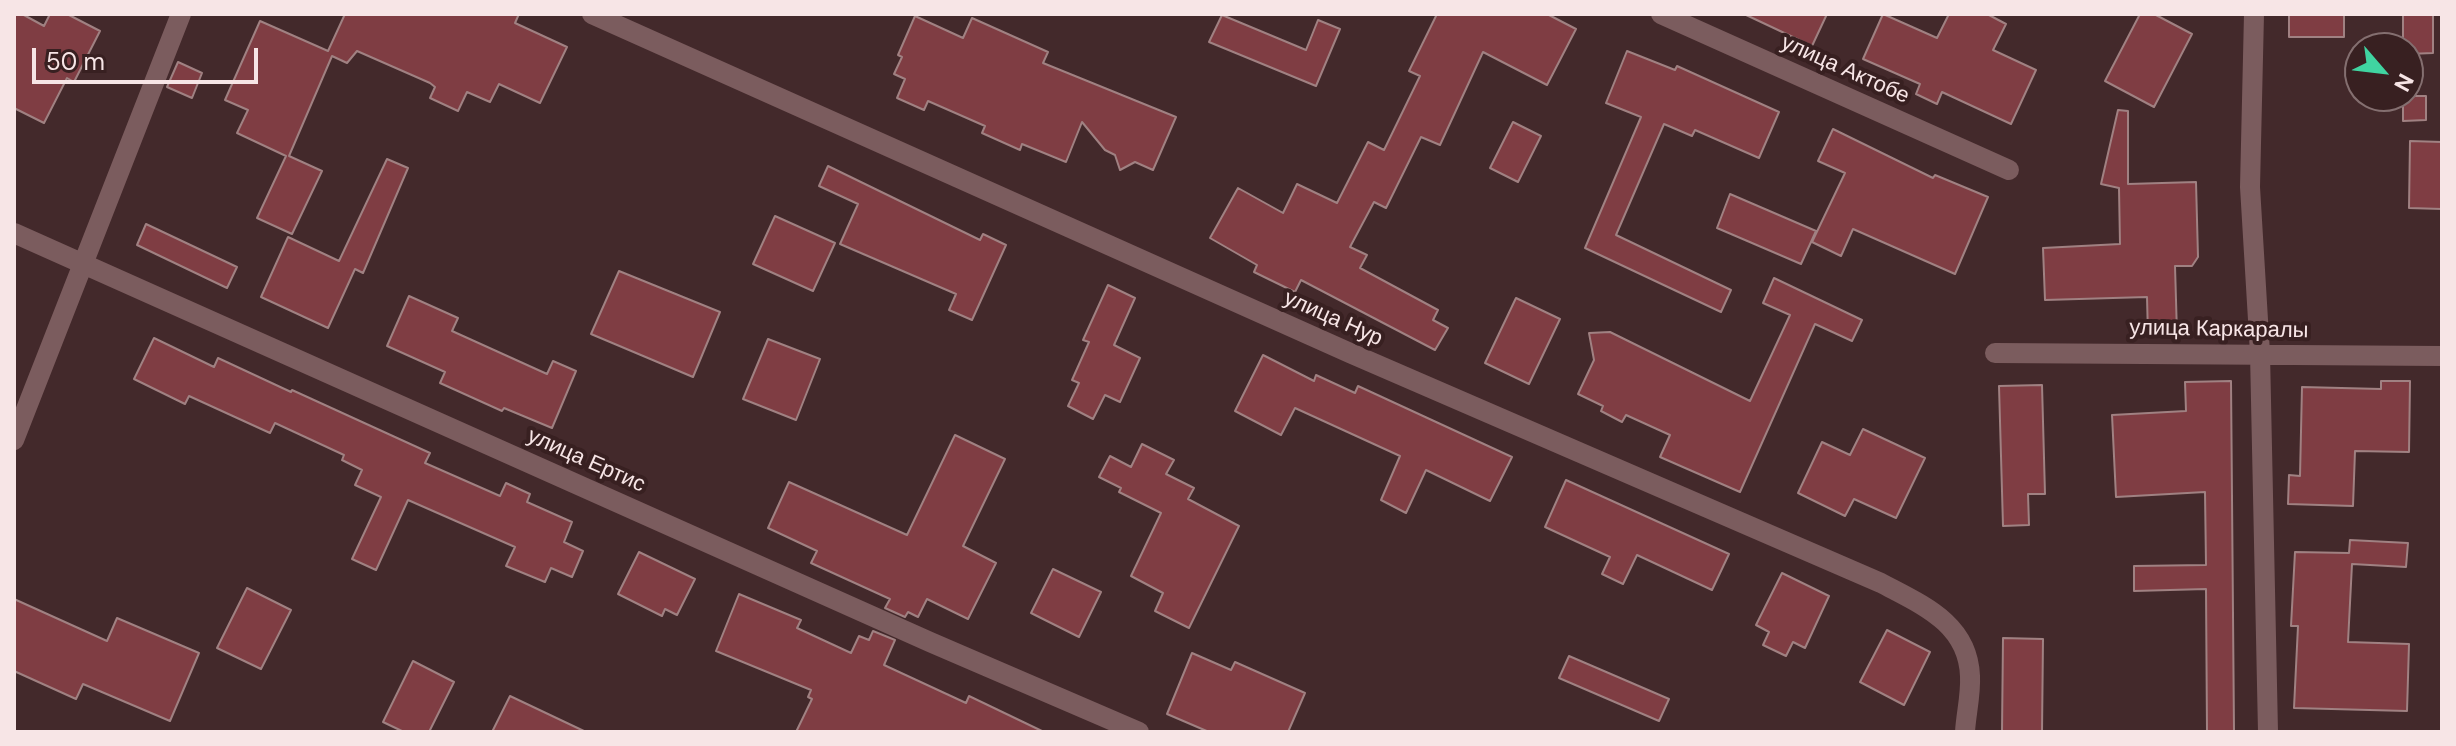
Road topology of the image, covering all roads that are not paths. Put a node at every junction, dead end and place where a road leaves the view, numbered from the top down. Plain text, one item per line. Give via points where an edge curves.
1 (181, 14) edge
2 (592, 14) edge
3 (1661, 14) edge
4 (2254, 14) edge
5 (2009, 170) dead end
6 (14, 233) edge
7 (83, 267) junction
8 (1995, 353) dead end
9 (2260, 353) junction
10 (2442, 356) edge
11 (14, 440) edge
12 (1139, 732) edge
13 (1965, 732) edge
14 (2268, 732) edge

1 - 7 street
2 - 13 street, улица Нур via 1907,597 1942,617 1961,641 1970,675
3 - 5 street, улица Актобе
4 - 9 street via 2250,187
6 - 7 street, улица Ертис
7 - 11 street
7 - 12 street, улица Ертис
8 - 9 street, улица Каркаралы
9 - 10 street, улица Каркаралы
9 - 14 street

